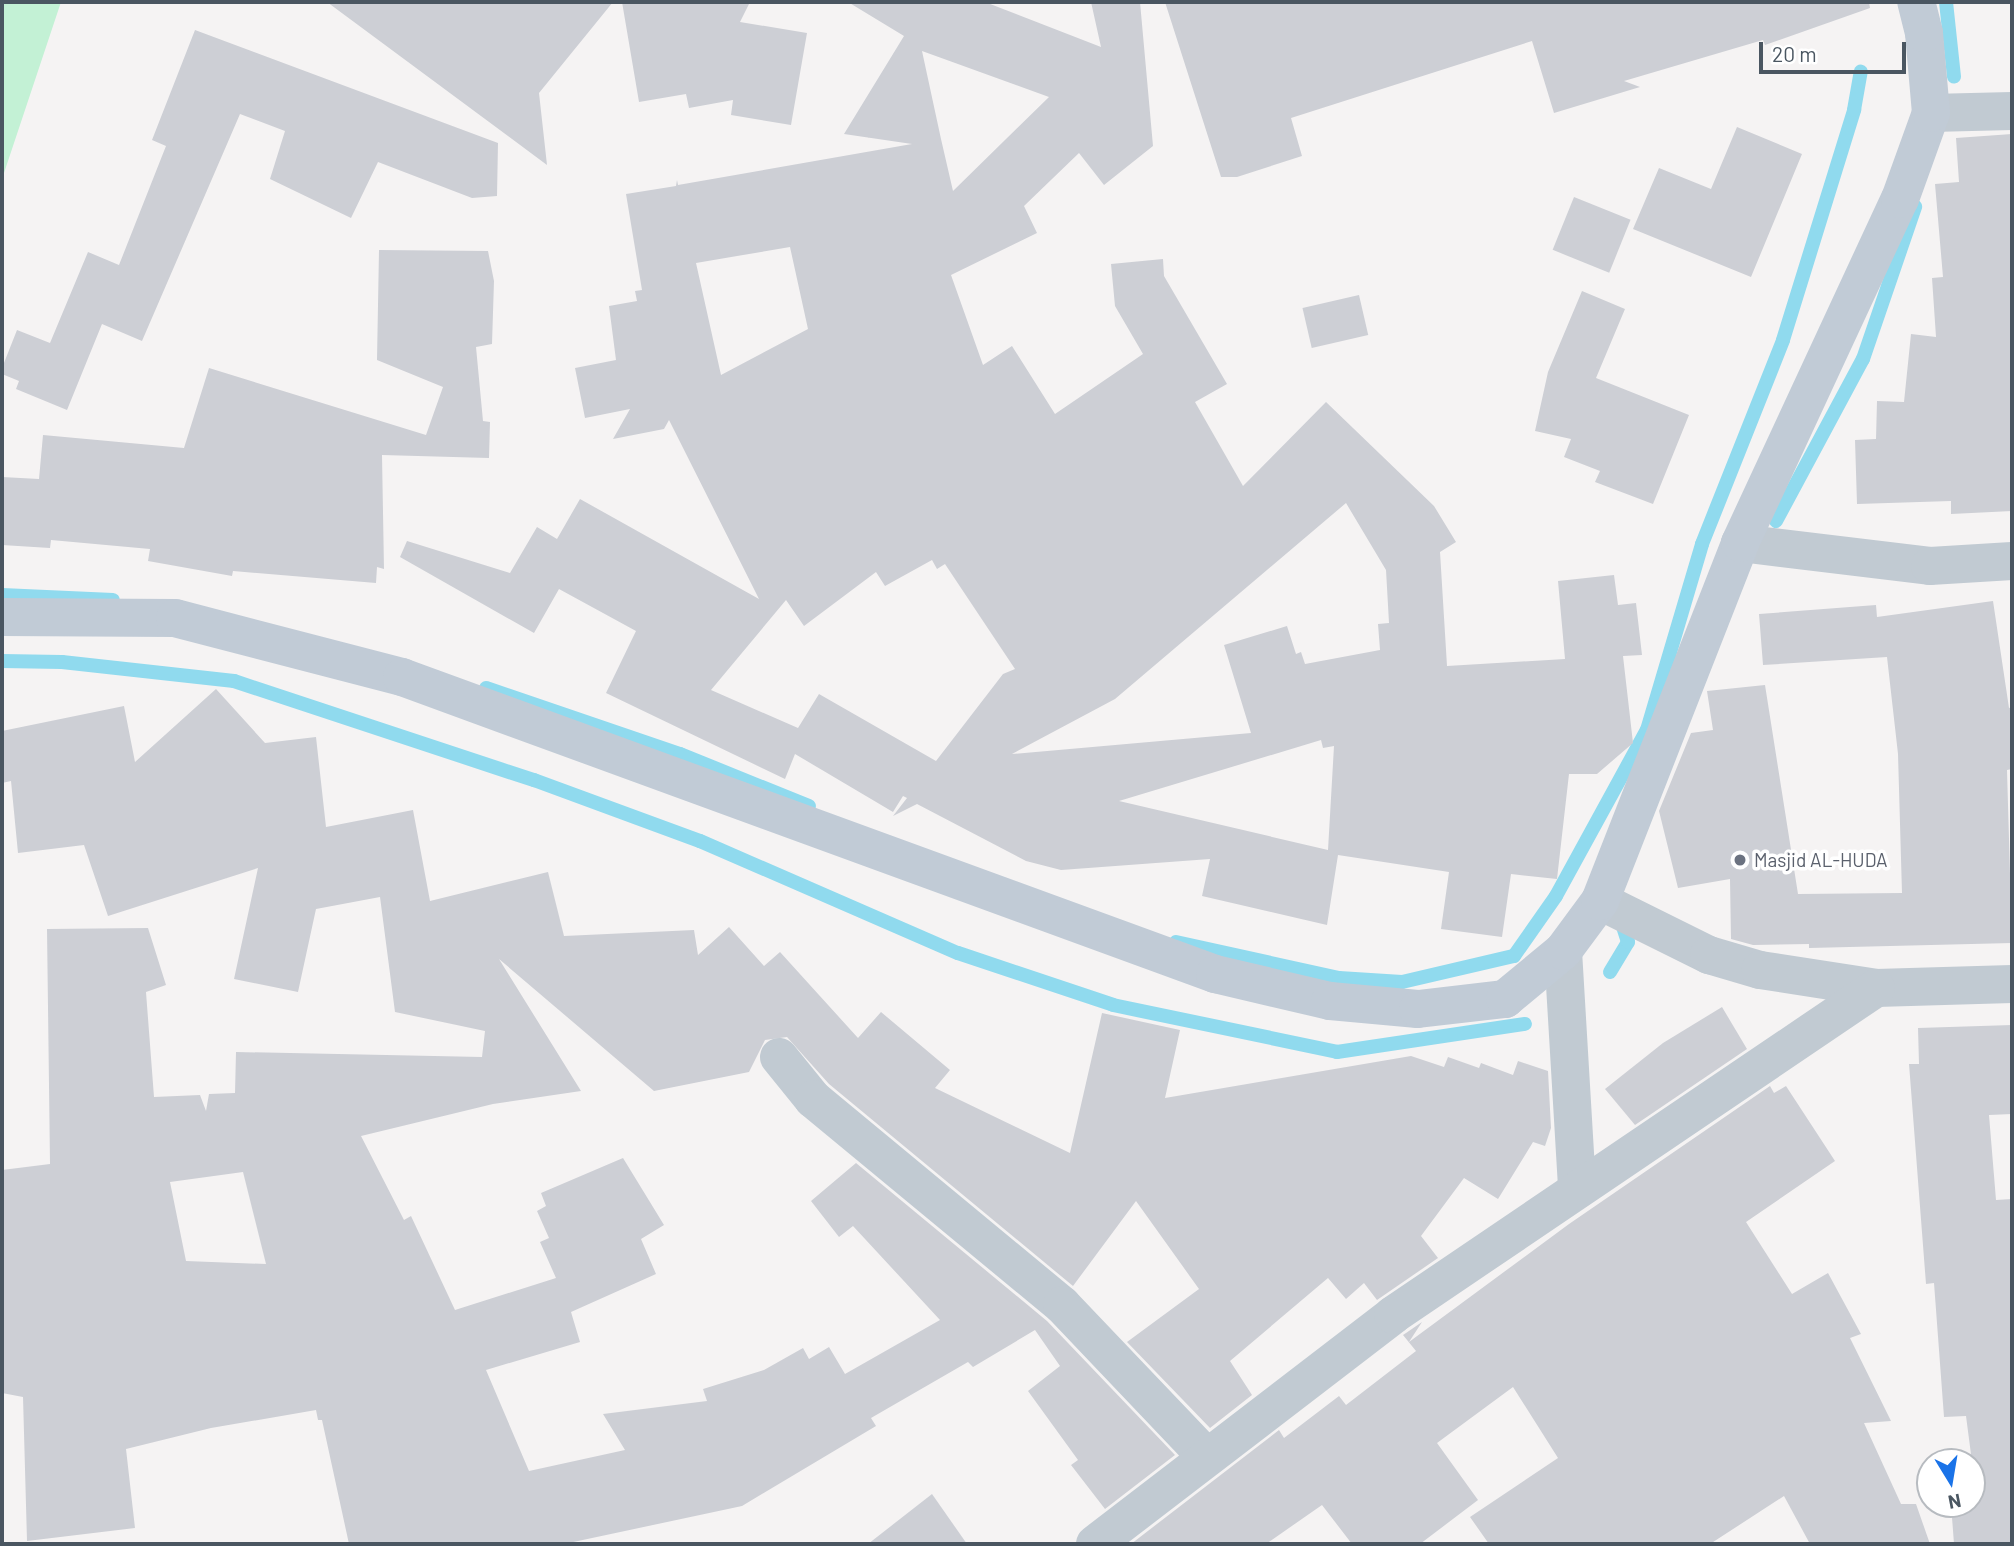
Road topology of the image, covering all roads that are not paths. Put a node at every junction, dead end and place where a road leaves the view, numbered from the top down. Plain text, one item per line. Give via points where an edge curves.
1 (1916, 2) edge
2 (2012, 111) edge
3 (1931, 113) junction
4 (1741, 543) junction
5 (2012, 561) edge
6 (2, 617) edge
7 (1600, 901) junction
8 (1563, 951) junction
9 (2012, 984) edge
10 (1875, 988) junction
11 (779, 1057) dead end
12 (1577, 1190) junction
13 (1207, 1457) junction
14 (1095, 1544) edge

1 - 3 street via 1924,33
2 - 3 street
3 - 4 street via 1900,199
4 - 5 street via 1930,566
4 - 7 street
6 - 8 street via 175,618 402,677 1215,974 1330,1000 1418,1009 1505,999
7 - 8 street
7 - 10 street via 1709,955 1760,970
8 - 12 street
9 - 10 street
10 - 12 street
11 - 13 street via 813,1099 1062,1305
12 - 13 street via 1393,1315
13 - 14 street

